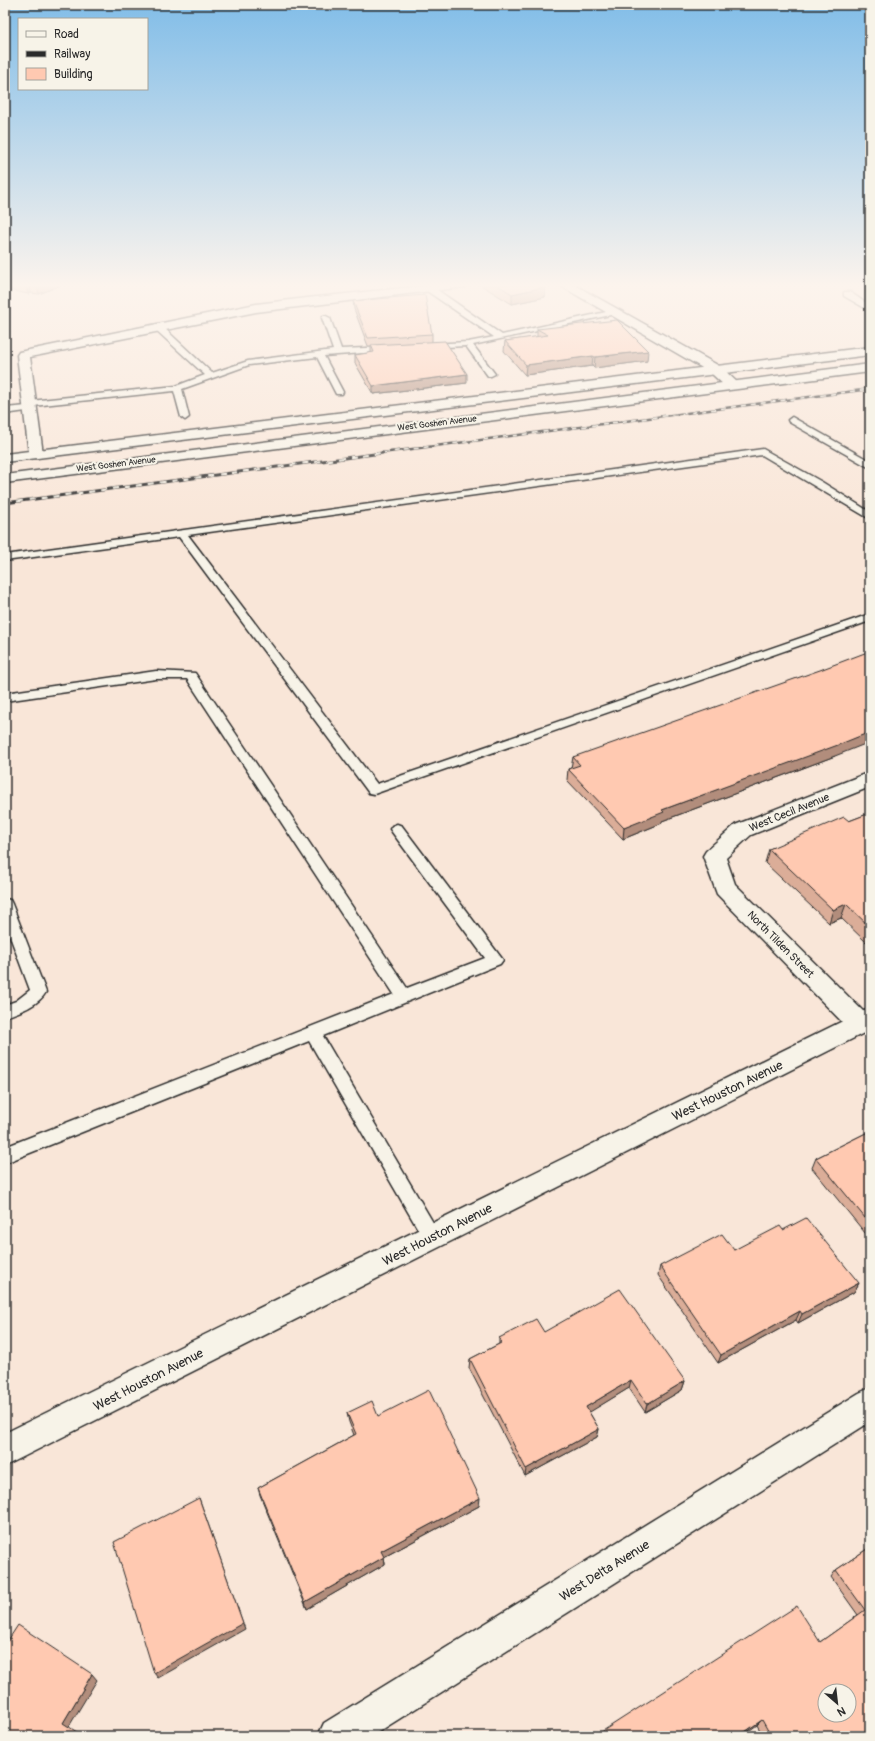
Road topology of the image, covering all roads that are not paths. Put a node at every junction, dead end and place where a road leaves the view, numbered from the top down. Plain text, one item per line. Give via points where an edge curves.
1 (24, 365) edge
2 (199, 365) edge
3 (242, 365) edge
4 (325, 365) edge
5 (484, 365) edge
6 (708, 365) edge
7 (755, 365) edge
8 (870, 368) edge
9 (716, 370) junction
10 (491, 374) dead end
11 (211, 376) junction
12 (733, 385) junction
13 (177, 388) junction
14 (339, 392) dead end
15 (30, 406) junction
16 (5, 411) edge
17 (186, 417) dead end
18 (792, 420) dead end
19 (36, 454) junction
20 (5, 458) edge
21 (870, 465) edge
22 (5, 479) edge
23 (870, 516) edge
24 (182, 534) junction
25 (5, 558) edge
26 (870, 617) edge
27 (5, 697) edge
28 (870, 779) edge
29 (397, 829) dead end
30 (714, 856) joint
31 (5, 904) edge
32 (404, 996) junction
33 (5, 1011) edge
34 (865, 1021) edge
35 (313, 1033) junction
36 (5, 1155) edge
37 (432, 1237) junction
38 (870, 1404) edge
39 (5, 1450) edge
40 (337, 1736) edge

1 - 15 street
2 - 11 lane
3 - 11 lane
4 - 14 lane
5 - 10 lane
6 - 9 street
7 - 9 street, West Goshen Avenue
8 - 12 street, West Goshen Avenue
9 - 12 street
9 - 19 street, West Goshen Avenue
11 - 13 lane
12 - 22 street, West Goshen Avenue
13 - 15 lane
13 - 17 lane
15 - 16 lane
15 - 19 street
18 - 21 lane
19 - 20 street, West Goshen Avenue
23 - 24 lane via 763,452
24 - 25 lane
24 - 26 lane via 374,790
27 - 32 lane via 156,675 191,675
28 - 30 street, West Cecil Avenue via 743,830
29 - 32 lane via 495,960
30 - 34 street, North Tilden Street via 726,888
31 - 33 lane via 38,992 21,1005
32 - 35 lane
34 - 37 street, West Houston Avenue
35 - 36 lane
35 - 37 lane
37 - 39 street, West Houston Avenue
38 - 40 street, West Delta Avenue

